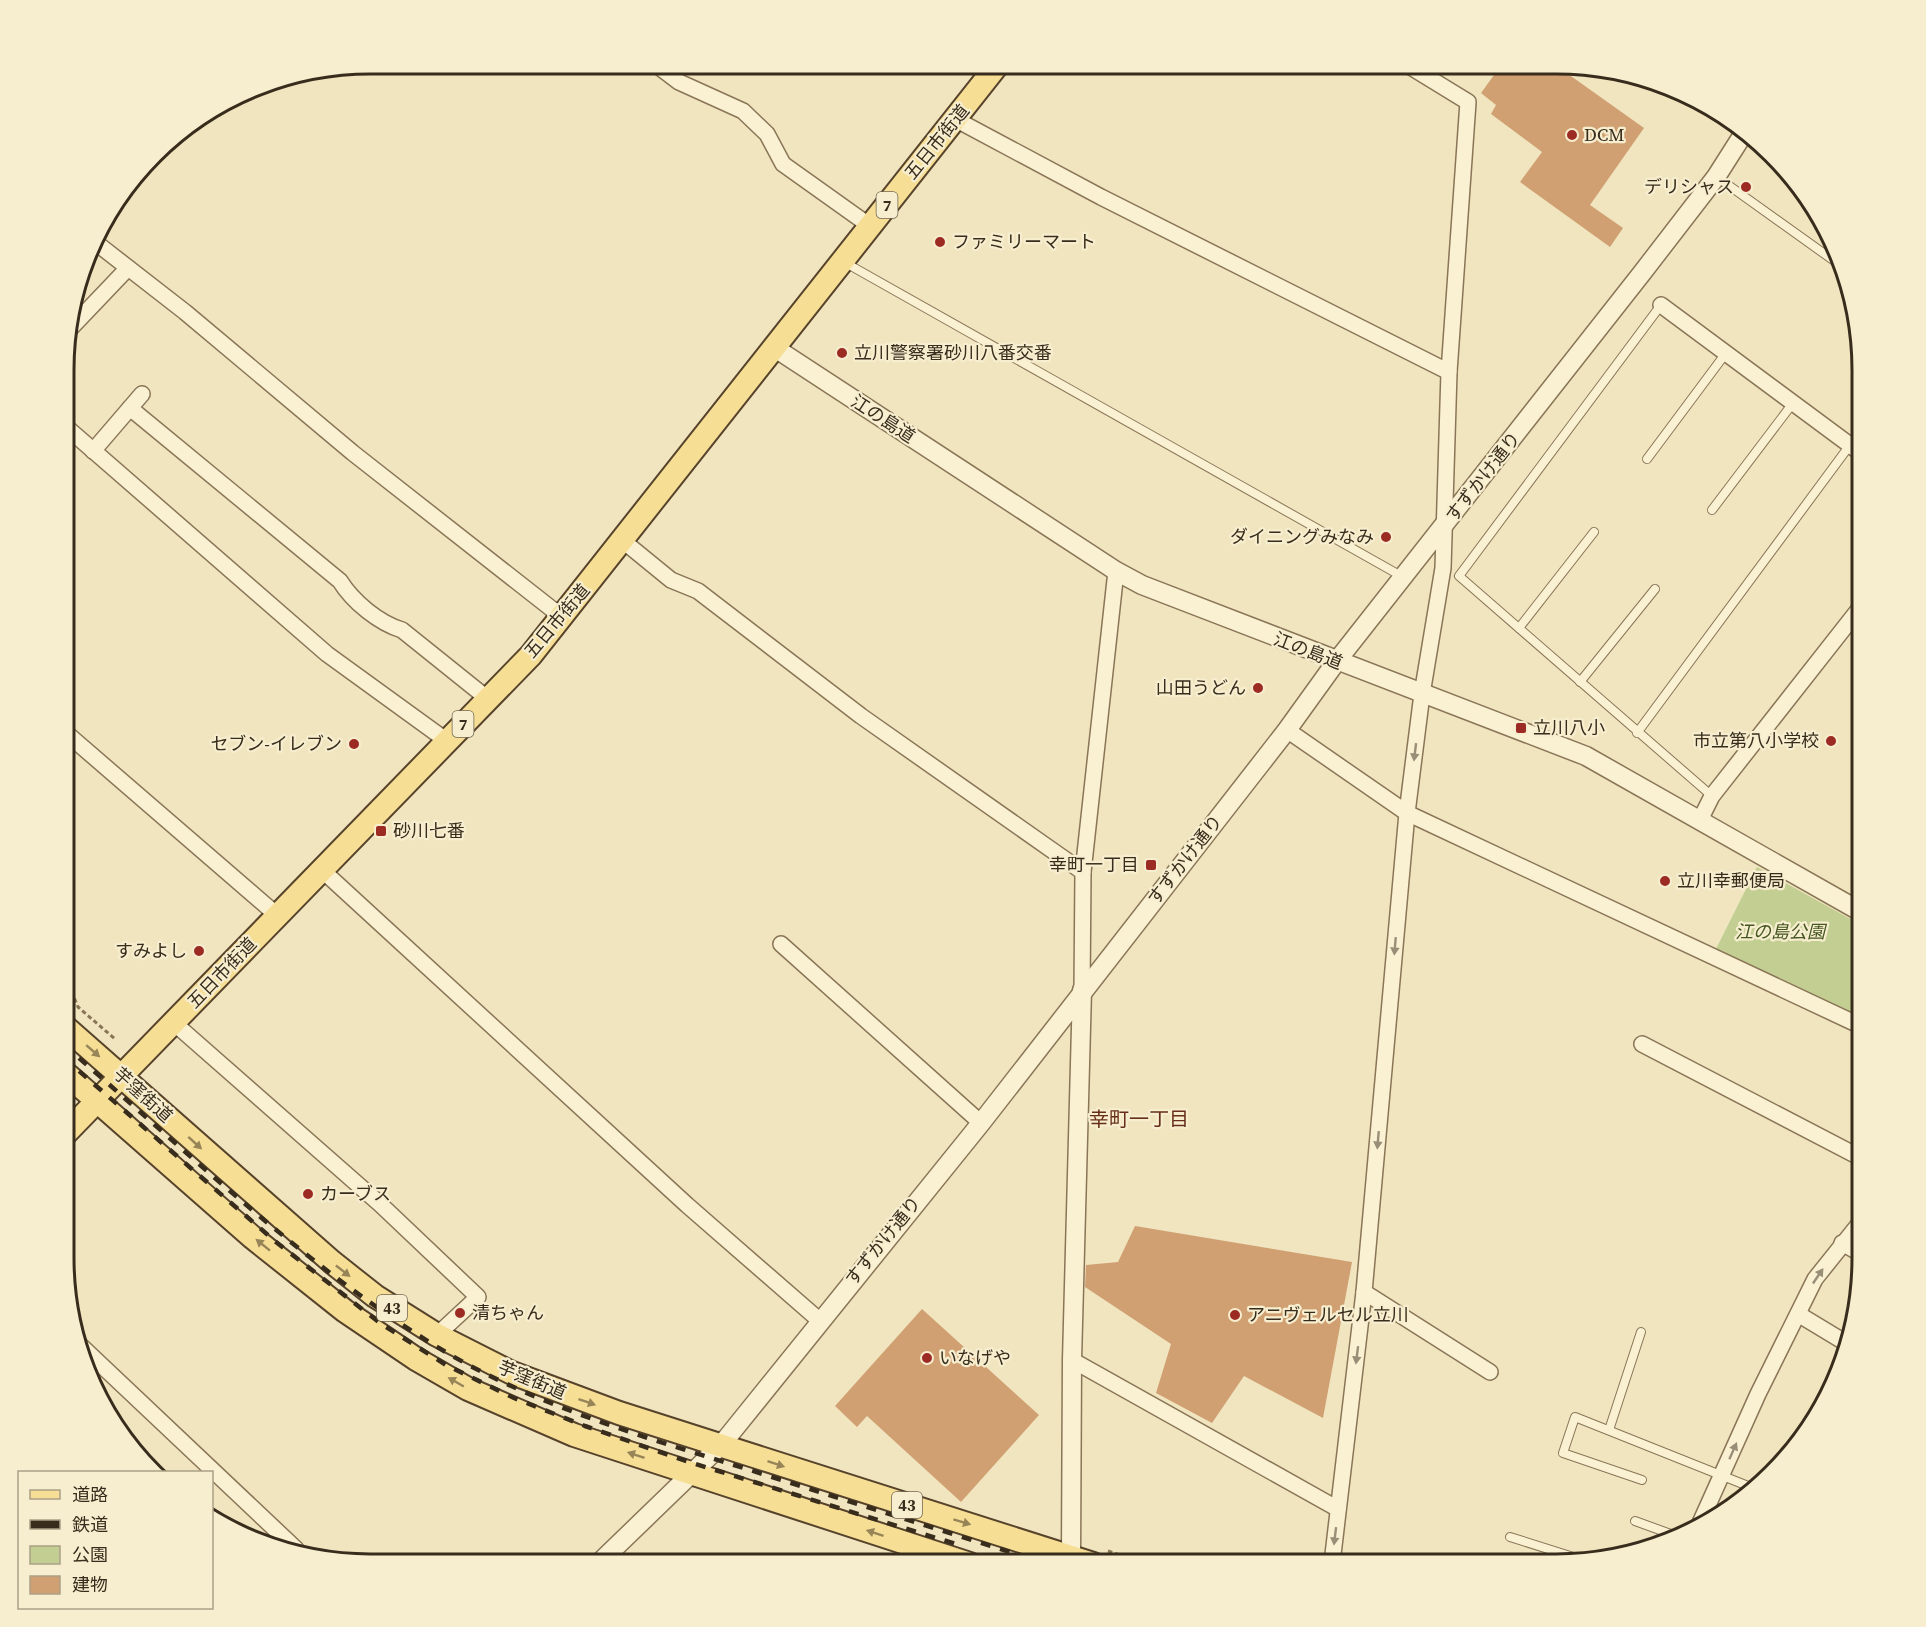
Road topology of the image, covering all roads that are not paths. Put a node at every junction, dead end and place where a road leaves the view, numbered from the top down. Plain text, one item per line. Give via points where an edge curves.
1 (669, 74) edge
2 (991, 74) edge
3 (1423, 74) edge
4 (955, 120) junction
5 (1741, 138) edge
6 (1716, 177) junction
7 (870, 226) junction
8 (101, 246) edge
9 (1831, 259) edge
10 (842, 261) junction
11 (128, 268) junction
12 (1661, 305) joint
13 (78, 321) edge
14 (775, 348) junction
15 (1726, 353) junction
16 (1449, 372) junction
17 (142, 394) dead end
18 (1793, 403) junction
19 (130, 408) junction
20 (74, 434) edge
21 (1852, 447) edge
22 (93, 451) junction
23 (1852, 455) edge
24 (1647, 459) dead end
25 (1712, 510) dead end
26 (1446, 525) junction
27 (1594, 532) dead end
28 (622, 540) junction
29 (1116, 572) junction
30 (1403, 577) junction
31 (1655, 589) dead end
32 (562, 617) junction
33 (1852, 618) edge
34 (1519, 628) junction
35 (1336, 662) junction
36 (1580, 682) junction
37 (1422, 694) junction
38 (488, 699) junction
39 (1287, 730) junction
40 (1637, 733) junction
41 (74, 740) edge
42 (447, 741) junction
43 (1712, 796) junction
44 (1407, 813) junction
45 (1700, 820) junction
46 (322, 870) junction
47 (1083, 872) junction
48 (1852, 907) edge
49 (278, 916) junction
50 (781, 944) dead end
51 (1082, 990) junction
52 (1852, 1022) edge
53 (174, 1023) junction
54 (74, 1034) edge
55 (1642, 1044) dead end
56 (122, 1075) junction
57 (74, 1081) edge
58 (97, 1101) junction
59 (981, 1123) junction
60 (74, 1125) edge
61 (1852, 1154) edge
62 (1852, 1232) edge
63 (1842, 1243) junction
64 (1852, 1249) edge
65 (1364, 1292) junction
66 (1798, 1314) junction
67 (819, 1320) junction
68 (1641, 1332) dead end
69 (437, 1335) junction
70 (1840, 1340) edge
71 (89, 1354) edge
72 (1072, 1360) junction
73 (1490, 1372) dead end
74 (1610, 1430) junction
75 (722, 1444) junction
76 (692, 1473) junction
77 (1722, 1475) junction
78 (1642, 1480) dead end
79 (1746, 1485) edge
80 (1338, 1509) junction
81 (1704, 1514) edge
82 (1635, 1521) dead end
83 (1666, 1532) edge
84 (1510, 1537) dead end
85 (288, 1542) edge
86 (608, 1554) edge
87 (939, 1554) edge
88 (1052, 1554) edge
89 (1070, 1554) edge
90 (1333, 1554) edge
91 (1563, 1554) edge

1 - 7 street via 743,111 767,134 783,164
2 - 4 main road, 五日市街道 / 7
3 - 16 street via 1468,102
4 - 7 main road, 五日市街道 / 7
4 - 16 street
5 - 6 street, すずかけ通り
6 - 9 lane
6 - 26 street, すずかけ通り
7 - 10 main road, 五日市街道 / 7
8 - 11 street
10 - 14 main road, 五日市街道 / 7
10 - 30 lane
11 - 13 street
11 - 32 street via 353,453
12 - 15 street
12 - 34 lane via 1460,576
14 - 28 main road, 五日市街道 / 7
14 - 29 street, 江の島道
15 - 18 street
15 - 24 lane
16 - 26 street
17 - 19 street
18 - 21 street
18 - 25 lane
19 - 22 street
19 - 38 street via 340,581 347,593 389,626 402,630
20 - 22 street
22 - 42 street via 327,654
23 - 40 lane
26 - 30 street, すずかけ通り
26 - 37 street via 1443,568
27 - 34 lane
28 - 32 main road, 五日市街道 / 7
28 - 47 street via 671,580 698,591 861,716
29 - 35 street, 江の島道
29 - 47 street
30 - 35 street, すずかけ通り
31 - 36 lane
32 - 38 main road, 五日市街道 / 7
33 - 43 street
34 - 36 lane
35 - 37 street, 江の島道
35 - 39 street, すずかけ通り
36 - 40 lane
37 -> 44 street
37 - 45 street, 江の島道 via 1586,756
38 - 42 main road, 五日市街道 / 7
39 - 44 street
39 - 51 street, すずかけ通り
40 - 43 lane
41 - 49 street
42 - 46 main road, 五日市街道 / 7
43 - 45 street
44 - 52 street
44 -> 65 street
45 - 48 street, 江の島道
46 - 49 main road, 五日市街道 / 7
46 - 67 street via 687,1205
47 - 51 street
49 - 53 main road, 五日市街道 / 7
50 - 59 street
51 - 59 street, すずかけ通り
51 - 72 street
53 - 56 main road, 五日市街道 / 7
53 - 69 street via 380,1204 478,1297
54 -> 56 main road, 芋窪街道 / 43
55 - 61 street
56 - 58 main road, 五日市街道 / 7
56 -> 69 main road, 芋窪街道 / 43 via 196,1145 332,1262 375,1296
57 - 58 main road, 芋窪街道 / 43
58 - 60 main road, 五日市街道 / 7
76 -> 58 main road, 芋窪街道 / 43 via 574,1436 468,1389 406,1353 345,1311 252,1237
59 - 67 street, すずかけ通り
62 - 63 street
63 - 64 street
66 -> 63 street via 1815,1279
65 - 73 street
65 -> 80 street
66 - 70 street
77 -> 66 street
67 - 75 street, すずかけ通り
68 - 74 lane
69 -> 75 main road, 芋窪街道 / 43 via 562,1393
71 - 85 street
72 - 80 street
72 - 89 street
74 - 77 lane
74 - 78 lane via 1575,1417 1563,1453
75 - 76 street, すずかけ通り
75 -> 88 main road, 芋窪街道 / 43
76 - 86 street, すずかけ通り
87 -> 76 main road, 芋窪街道 / 43
77 - 79 lane
77 - 81 street
80 -> 90 street
82 - 83 lane
84 - 91 lane

